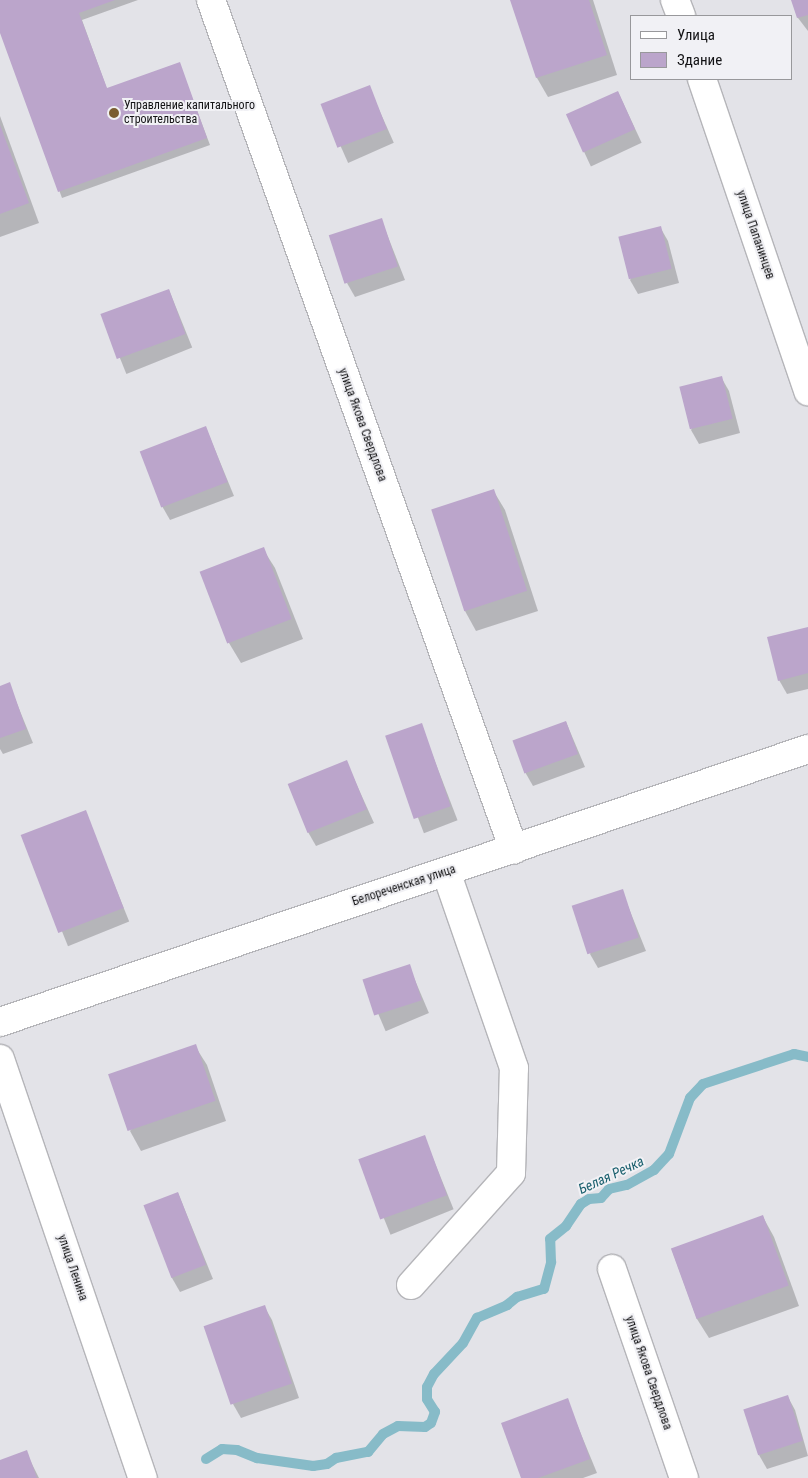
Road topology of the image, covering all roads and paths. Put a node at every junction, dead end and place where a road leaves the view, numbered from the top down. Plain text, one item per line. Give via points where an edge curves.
1 (211, 0) edge
2 (675, 0) edge
3 (681, 15) edge
4 (702, 80) edge
5 (808, 391) edge
6 (808, 749) edge
7 (514, 850) junction
8 (446, 872) junction
9 (0, 1022) edge
10 (0, 1059) edge
11 (612, 1269) dead end
12 (411, 1285) dead end
13 (143, 1478) edge
14 (684, 1478) edge

1 - 7 street, улица Якова Свердлова
2 - 3 street
4 - 5 street, улица Папанинцев
6 - 7 street, Белореченская улица
7 - 8 street, Белореченская улица
8 - 9 street, Белореченская улица
8 - 12 street via 514,1068 511,1173
10 - 13 street, улица Ленина
11 - 14 street, улица Якова Свердлова

